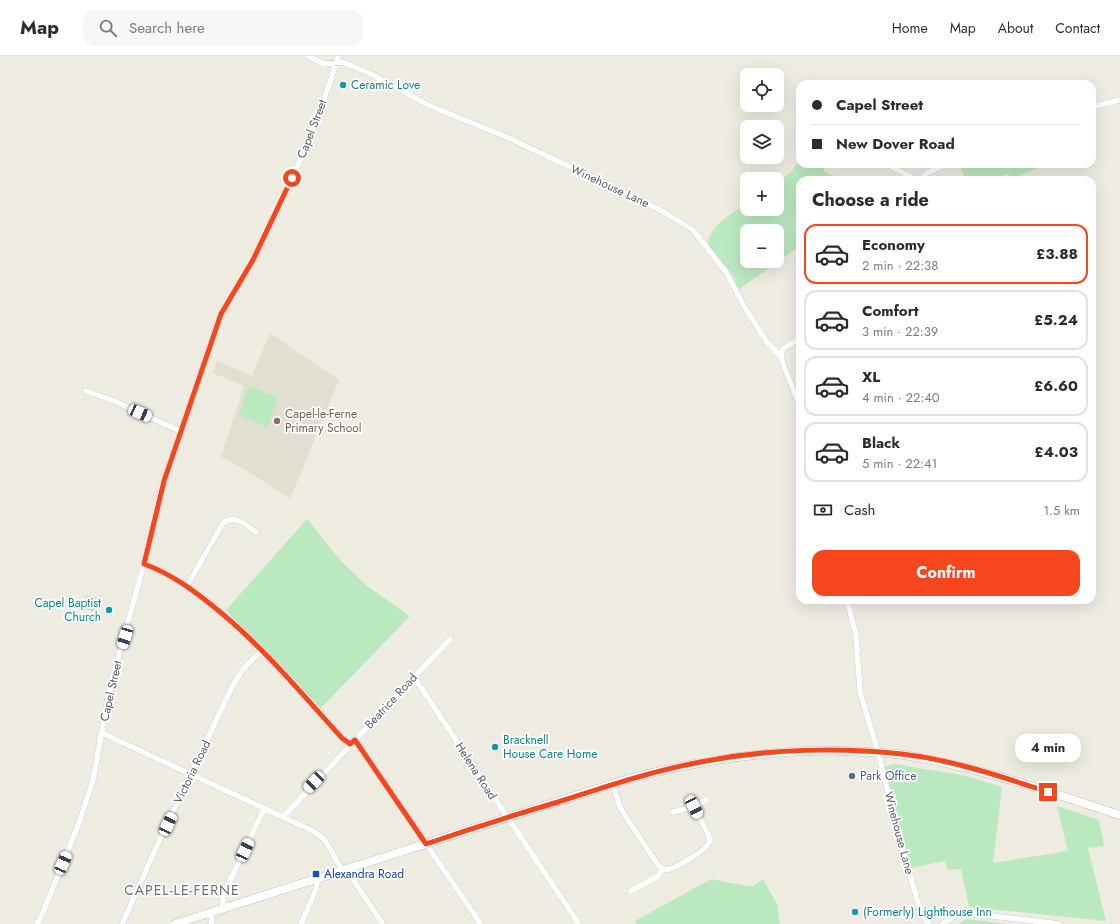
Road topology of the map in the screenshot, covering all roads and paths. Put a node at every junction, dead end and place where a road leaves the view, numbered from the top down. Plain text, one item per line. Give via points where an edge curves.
1 (308, 56) edge
2 (338, 56) edge
3 (336, 63) junction
4 (1120, 100) edge
5 (1096, 106) edge
6 (894, 168) edge
7 (938, 168) edge
8 (910, 176) edge
9 (923, 176) edge
10 (796, 341) edge
11 (781, 357) junction
12 (86, 391) dead end
13 (796, 397) edge
14 (180, 431) junction
15 (256, 532) dead end
16 (144, 564) junction
17 (188, 586) junction
18 (848, 604) edge
19 (450, 639) dead end
20 (263, 651) junction
21 (414, 677) junction
22 (102, 733) junction
23 (355, 740) junction
24 (350, 744) junction
25 (878, 752) junction
26 (190, 775) junction
27 (612, 784) junction
28 (706, 800) dead end
29 (694, 807) junction
30 (264, 809) junction
31 (673, 812) dead end
32 (1120, 815) edge
33 (283, 817) junction
34 (507, 817) junction
35 (426, 844) junction
36 (662, 869) junction
37 (344, 870) junction
38 (315, 879) junction
39 (631, 891) dead end
40 (225, 908) junction
41 (210, 913) junction
42 (37, 924) edge
43 (122, 924) edge
44 (174, 924) edge
45 (211, 924) edge
46 (301, 924) edge
47 (383, 924) edge
48 (481, 924) edge
49 (579, 924) edge
50 (929, 924) edge
51 (942, 924) edge
52 (1059, 924) edge

1 - 3 street, Winehouse Lane via 324,64
2 - 3 street, Capel Street
3 - 11 street, Winehouse Lane via 342,62 369,73 428,105 511,139 662,211 693,230 726,272 745,308 767,342
3 - 14 street, Capel Street via 299,163 253,260 221,314
4 - 5 street
6 - 8 street
7 - 9 street
10 - 11 street via 784,349
11 - 13 street, Winehouse Lane
12 - 14 street
14 - 16 street, Capel Street via 161,490
15 - 17 street via 238,520 230,519 223,523
16 - 17 street
16 - 22 street, Capel Street via 110,687
17 - 20 street via 229,618
18 - 25 street, Winehouse Lane via 856,635 860,692
19 - 21 street, Beatrice Road
20 - 24 street
20 - 26 street, Victoria Road via 249,663 236,680
21 - 23 street, Beatrice Road
21 - 34 street, Helena Road
22 - 26 street
22 - 42 street, Capel Street via 95,773 83,812
23 - 24 street, Beatrice Road
23 - 35 street
24 - 33 street, Beatrice Road
25 - 27 main road via 819,750 749,754 689,764
25 - 32 main road via 902,754 987,772
25 - 50 street, Winehouse Lane via 921,912
26 - 30 street
26 - 43 street, Victoria Road
27 - 34 main road
27 - 36 street via 622,811
28 - 29 street
29 - 31 street
29 - 36 street via 709,836 709,843 706,848 673,868
30 - 33 street
30 - 40 street via 223,896
33 - 37 street via 323,837
34 - 35 main road
34 - 49 street, Helena Road
35 - 37 main road
35 - 48 street
36 - 39 street via 658,876
37 - 38 main road
37 - 47 street
38 - 40 main road
38 - 46 street via 316,888
40 - 41 main road
41 - 44 main road
41 - 45 street
51 - 52 street via 954,916 968,913

